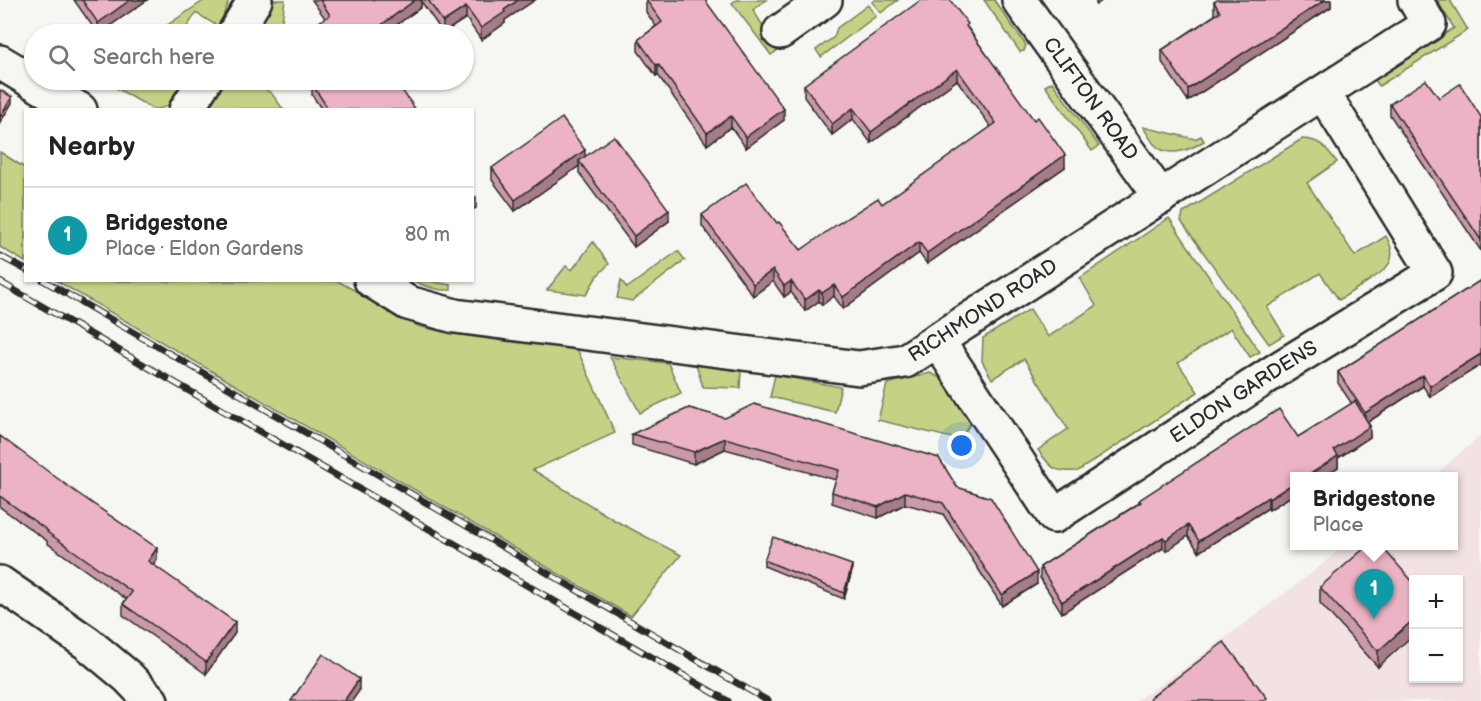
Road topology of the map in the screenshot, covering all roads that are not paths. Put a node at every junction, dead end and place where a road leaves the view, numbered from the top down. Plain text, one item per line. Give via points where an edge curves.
1 (255, 0) edge
2 (825, 0) edge
3 (1019, 0) edge
4 (1422, 12) edge
5 (240, 24) edge
6 (780, 32) dead end
7 (0, 62) edge
8 (24, 76) edge
9 (47, 90) edge
10 (199, 90) edge
11 (1323, 93) junction
12 (77, 108) edge
13 (187, 108) edge
14 (1161, 197) junction
15 (374, 282) edge
16 (938, 340) junction
17 (0, 583) edge
18 (151, 701) edge

1 - 5 street
2 - 6 street
3 - 14 street, CLIFTON ROAD
4 - 11 street, RICHMOND ROAD
7 - 8 street
9 - 12 street
10 - 13 street
11 - 14 street, RICHMOND ROAD
11 - 16 street, ELDON GARDENS via 1435,273 1280,368 1054,516
14 - 16 street, RICHMOND ROAD
15 - 16 street, RICHMOND ROAD via 408,303 454,316 859,368 905,361
17 - 18 street via 87,643 128,676

